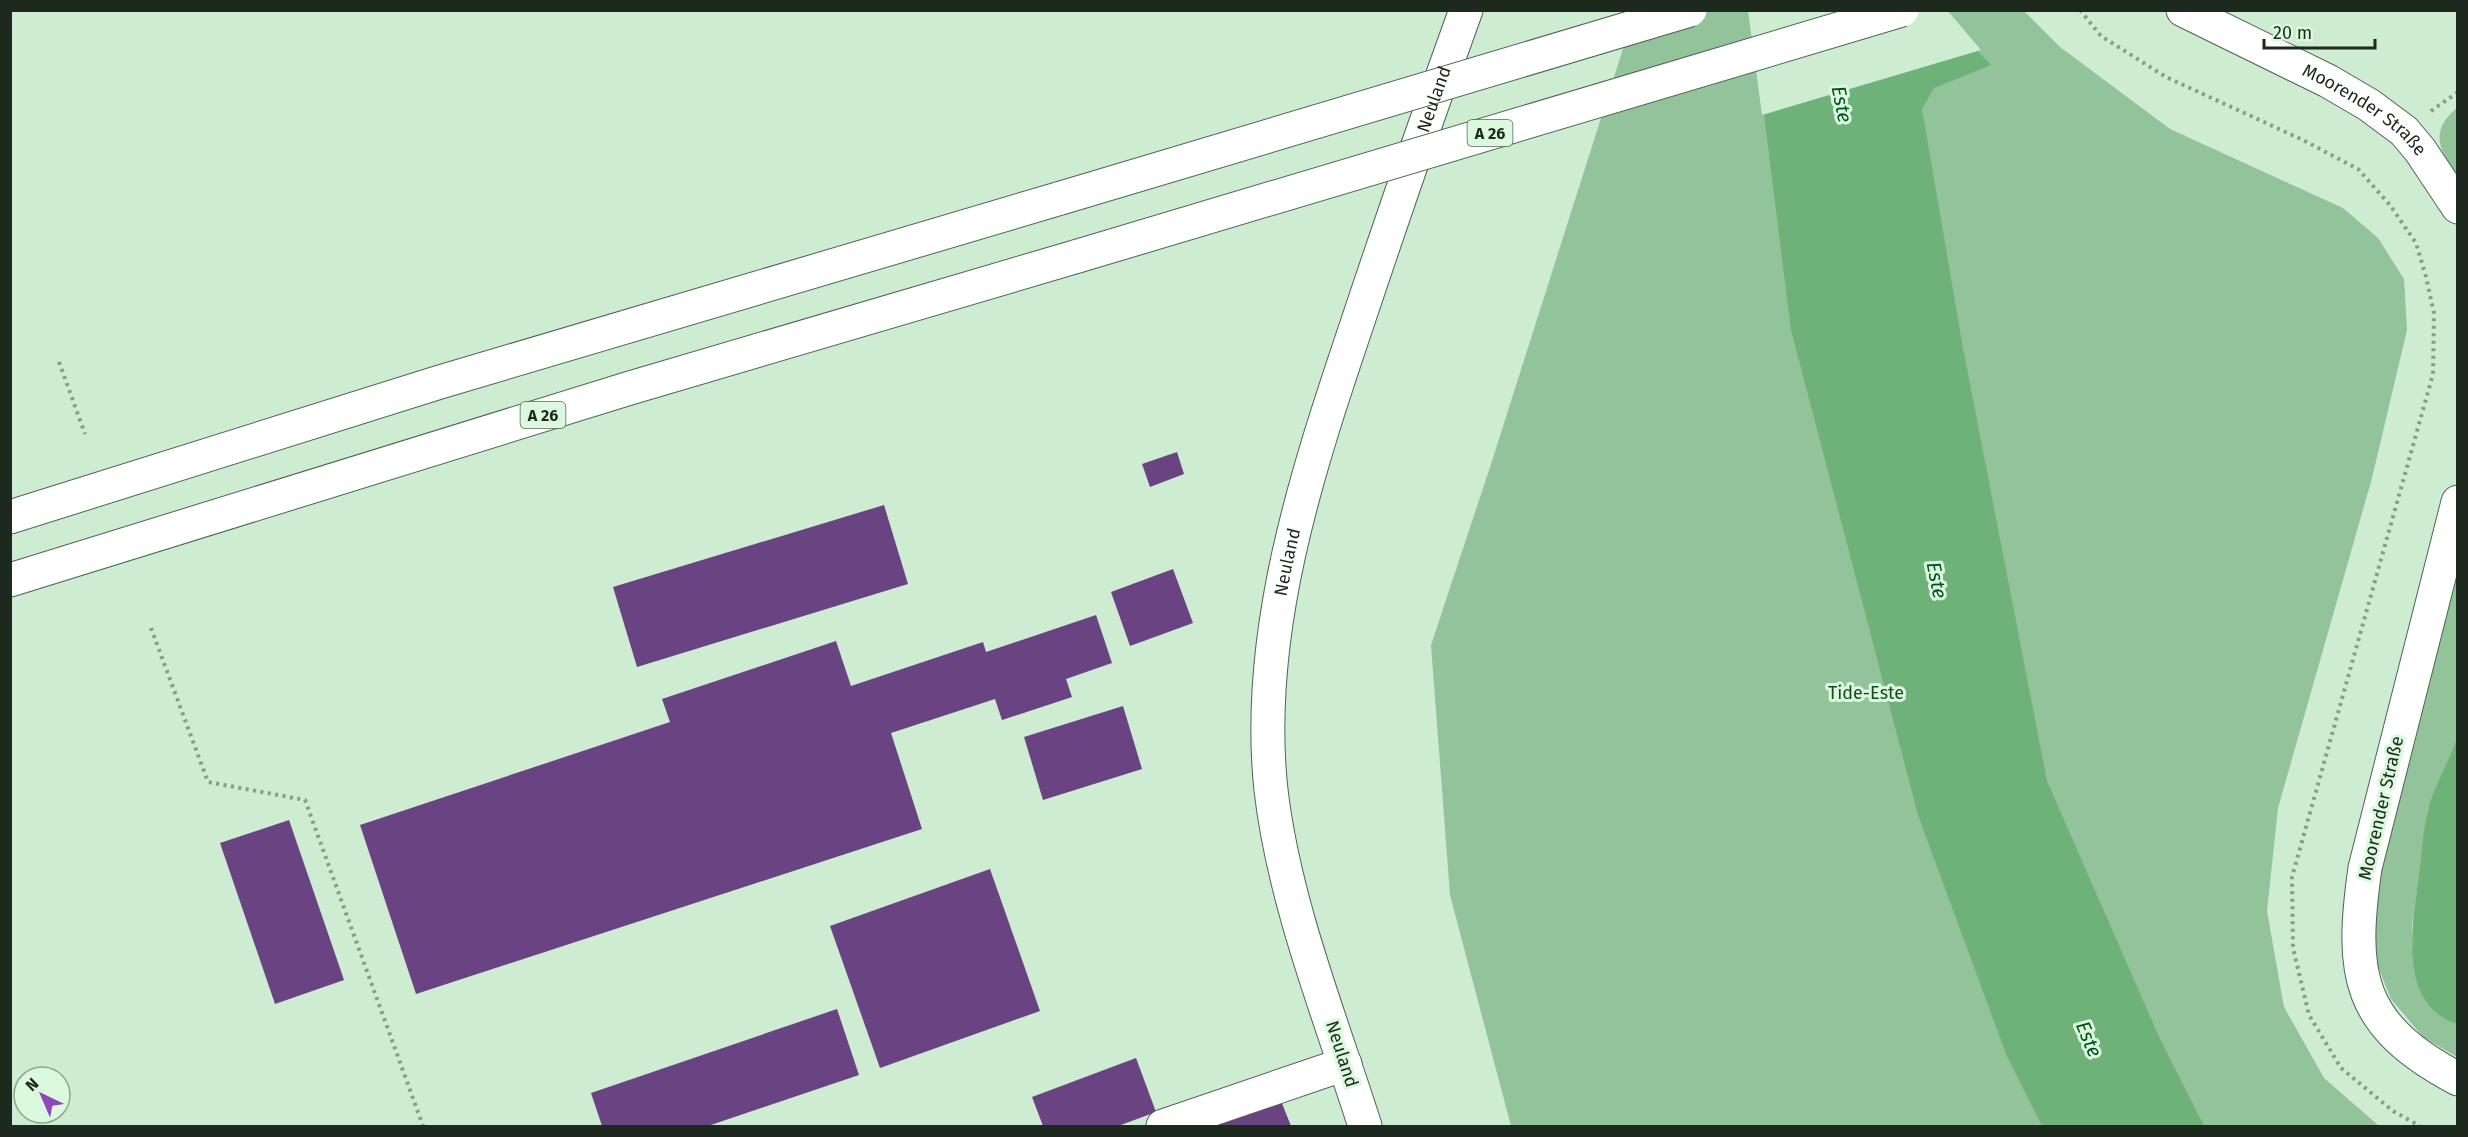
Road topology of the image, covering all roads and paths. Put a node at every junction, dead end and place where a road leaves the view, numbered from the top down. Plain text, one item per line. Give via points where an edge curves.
1 (1466, 10) edge
2 (1690, 10) edge
3 (1902, 10) edge
4 (2080, 10) edge
5 (2183, 10) edge
6 (2457, 207) edge
7 (59, 362) dead end
8 (85, 434) dead end
9 (2457, 502) edge
10 (10, 517) edge
11 (10, 580) edge
12 (151, 628) dead end
13 (1345, 1064) junction
14 (2457, 1079) edge
15 (423, 1126) edge
16 (1163, 1126) edge
17 (1365, 1126) edge
18 (2420, 1126) edge

1 - 13 main road, Neuland via 1397,201 1314,454 1283,581 1267,700 1271,791 1292,903
2 - 10 main road, bridge via 451,379
3 - 11 main road, A 26, bridge via 619,391
4 - 18 path via 2102,36 2166,77 2358,169 2416,243 2434,313 2433,374 2292,877 2293,948 2309,1015 2341,1068 2393,1111
5 - 6 main road, Moorender Straße via 2369,105 2404,131
7 - 8 path
9 - 14 main road, Moorender Straße via 2365,868 2358,956 2367,994 2382,1022 2405,1046
12 - 15 path via 208,782 305,800
13 - 16 main road
13 - 17 main road, Neuland

